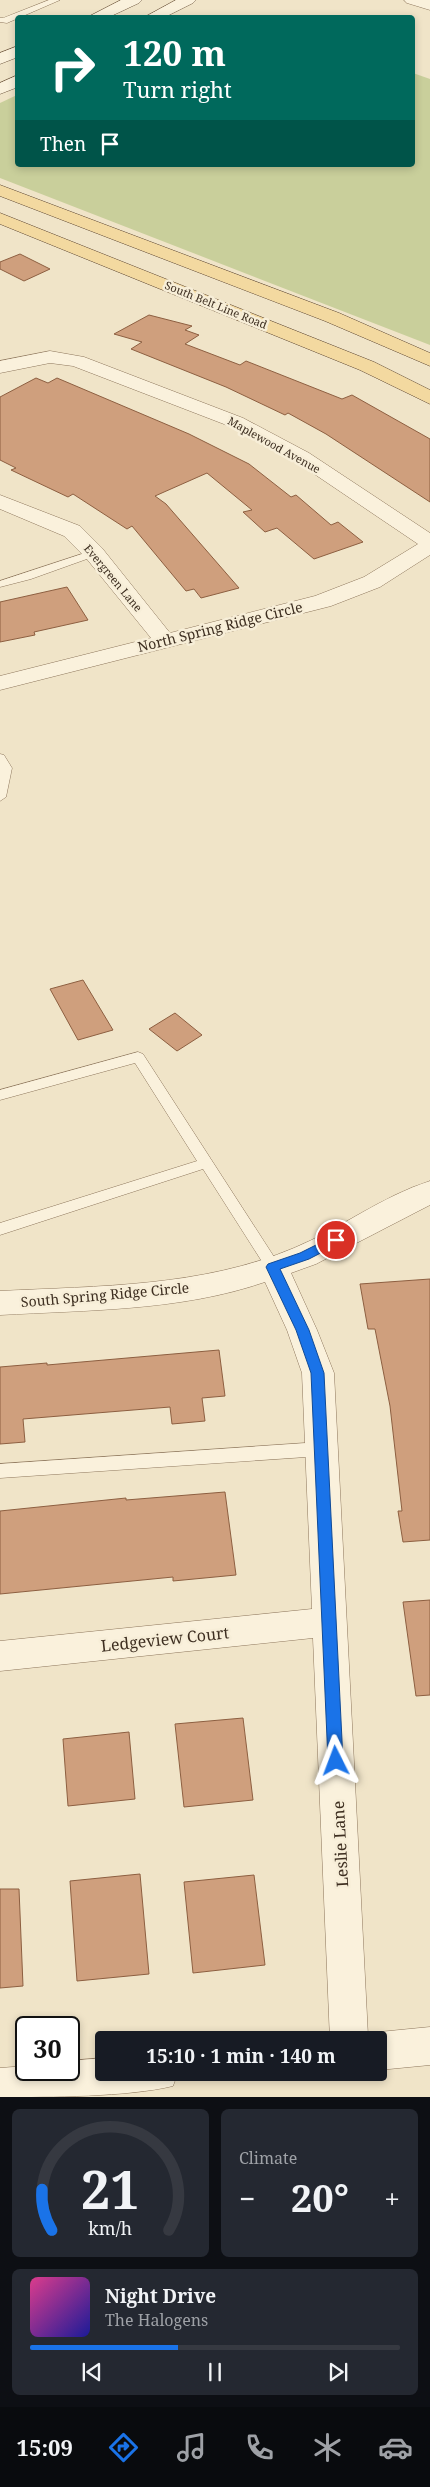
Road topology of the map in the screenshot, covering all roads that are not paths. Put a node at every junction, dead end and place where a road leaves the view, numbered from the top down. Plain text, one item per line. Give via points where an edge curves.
1 (30, 0) edge
2 (56, 0) edge
3 (134, 0) edge
4 (188, 0) edge
5 (412, 0) edge
6 (44, 5) junction
7 (430, 5) edge
8 (18, 15) edge
9 (100, 15) edge
10 (156, 15) edge
11 (15, 16) edge
12 (2, 21) edge
13 (15, 25) edge
14 (15, 52) edge
15 (0, 59) edge
16 (15, 82) edge
17 (0, 89) edge
18 (0, 190) edge
19 (0, 218) edge
20 (430, 360) edge
21 (0, 367) edge
22 (430, 398) edge
23 (0, 501) edge
24 (430, 544) edge
25 (94, 553) junction
26 (0, 584) edge
27 (165, 641) junction
28 (0, 683) edge
29 (0, 758) edge
30 (0, 797) edge
31 (0, 1094) edge
32 (206, 1163) junction
33 (430, 1192) edge
34 (0, 1229) edge
35 (273, 1267) junction
36 (0, 1304) edge
37 (321, 1449) junction
38 (0, 1472) edge
39 (329, 1622) junction
40 (0, 1656) edge
41 (349, 2031) edge
42 (430, 2046) edge
43 (387, 2050) edge
44 (95, 2078) edge
45 (0, 2088) edge

1 - 6 lane
2 - 6 lane
3 - 9 street
4 - 10 street
5 - 7 street
6 - 8 lane
11 - 12 lane
12 - 13 lane
14 - 15 street
16 - 17 street
18 - 20 main road via 332,317
19 - 22 main road, South Belt Line Road via 367,366
21 - 24 street, Maplewood Avenue via 50,357 78,361 236,422 302,457
23 - 25 street, Evergreen Lane via 72,531
24 - 27 street, North Spring Ridge Circle via 372,582 323,601
25 - 26 lane
25 - 27 street, Evergreen Lane
27 - 28 street, North Spring Ridge Circle
29 - 30 lane via 6,768
31 - 32 lane via 138,1057
32 - 34 lane
32 - 35 lane
33 - 35 street, South Spring Ridge Circle via 305,1256
35 - 36 street, South Spring Ridge Circle via 230,1282 138,1295
35 - 37 street, Leslie Lane via 318,1373
37 - 38 lane
37 - 39 street, Leslie Lane
39 - 40 street, Ledgeview Court
39 - 41 street, Leslie Lane
42 - 43 street
44 - 45 street

